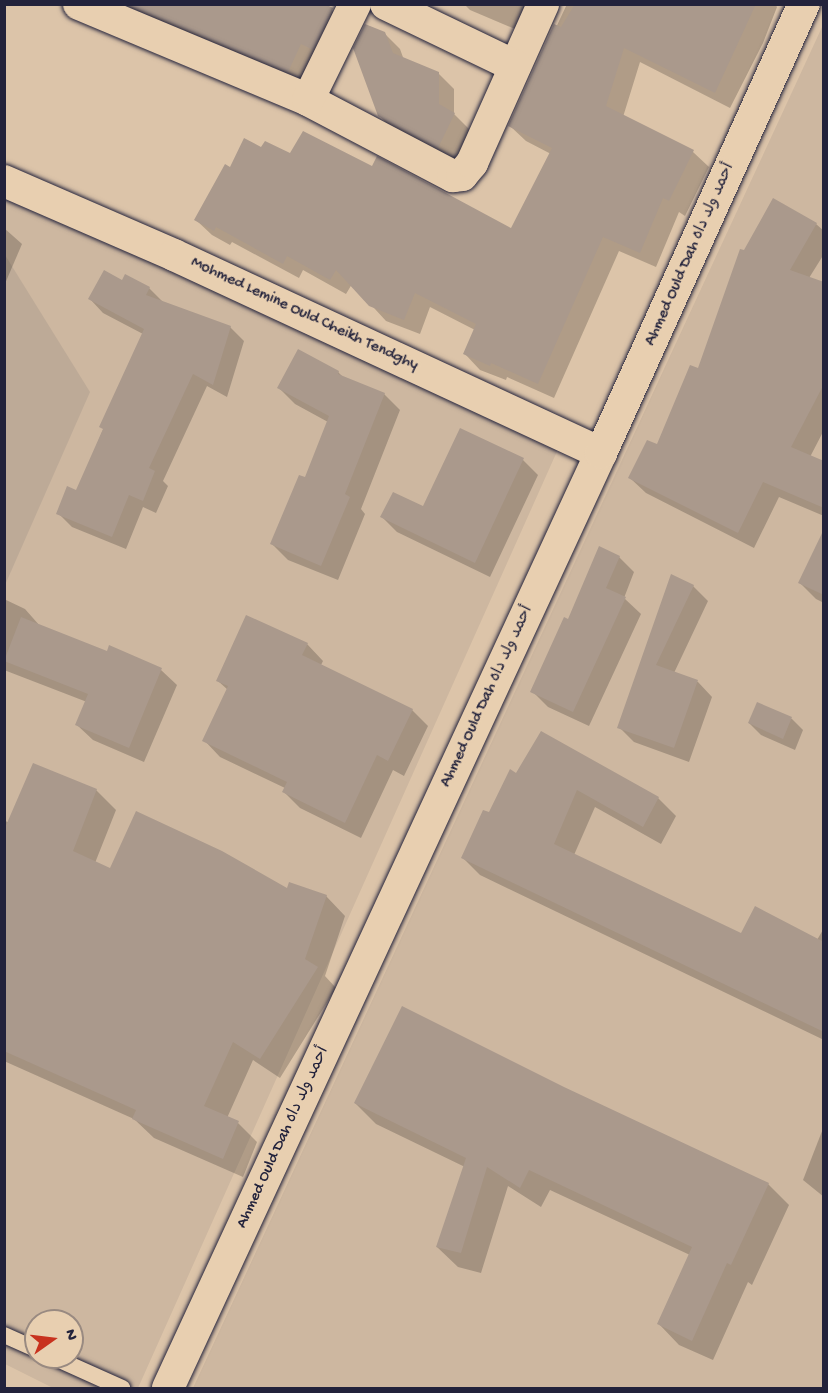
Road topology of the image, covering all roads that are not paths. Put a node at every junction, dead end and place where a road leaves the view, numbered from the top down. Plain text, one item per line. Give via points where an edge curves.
1 (79, 4) edge
2 (355, 4) edge
3 (386, 4) edge
4 (543, 4) edge
5 (804, 4) edge
6 (515, 66) junction
7 (308, 100) junction
8 (4, 181) edge
9 (601, 453) junction
10 (4, 1335) edge
11 (24, 1344) edge
12 (79, 1369) edge
13 (122, 1389) edge
14 (168, 1389) edge

1 - 7 street
2 - 7 street
3 - 6 street
4 - 6 street
5 - 9 street, Ahmed Ould Dah أحمد ولد داه
6 - 7 street via 472,163 462,175 453,176
8 - 9 street, Mohmed Lemine Ould Cheikh Tendghy via 174,255
9 - 14 street, Ahmed Ould Dah أحمد ولد داه
10 - 11 lane
12 - 13 lane

